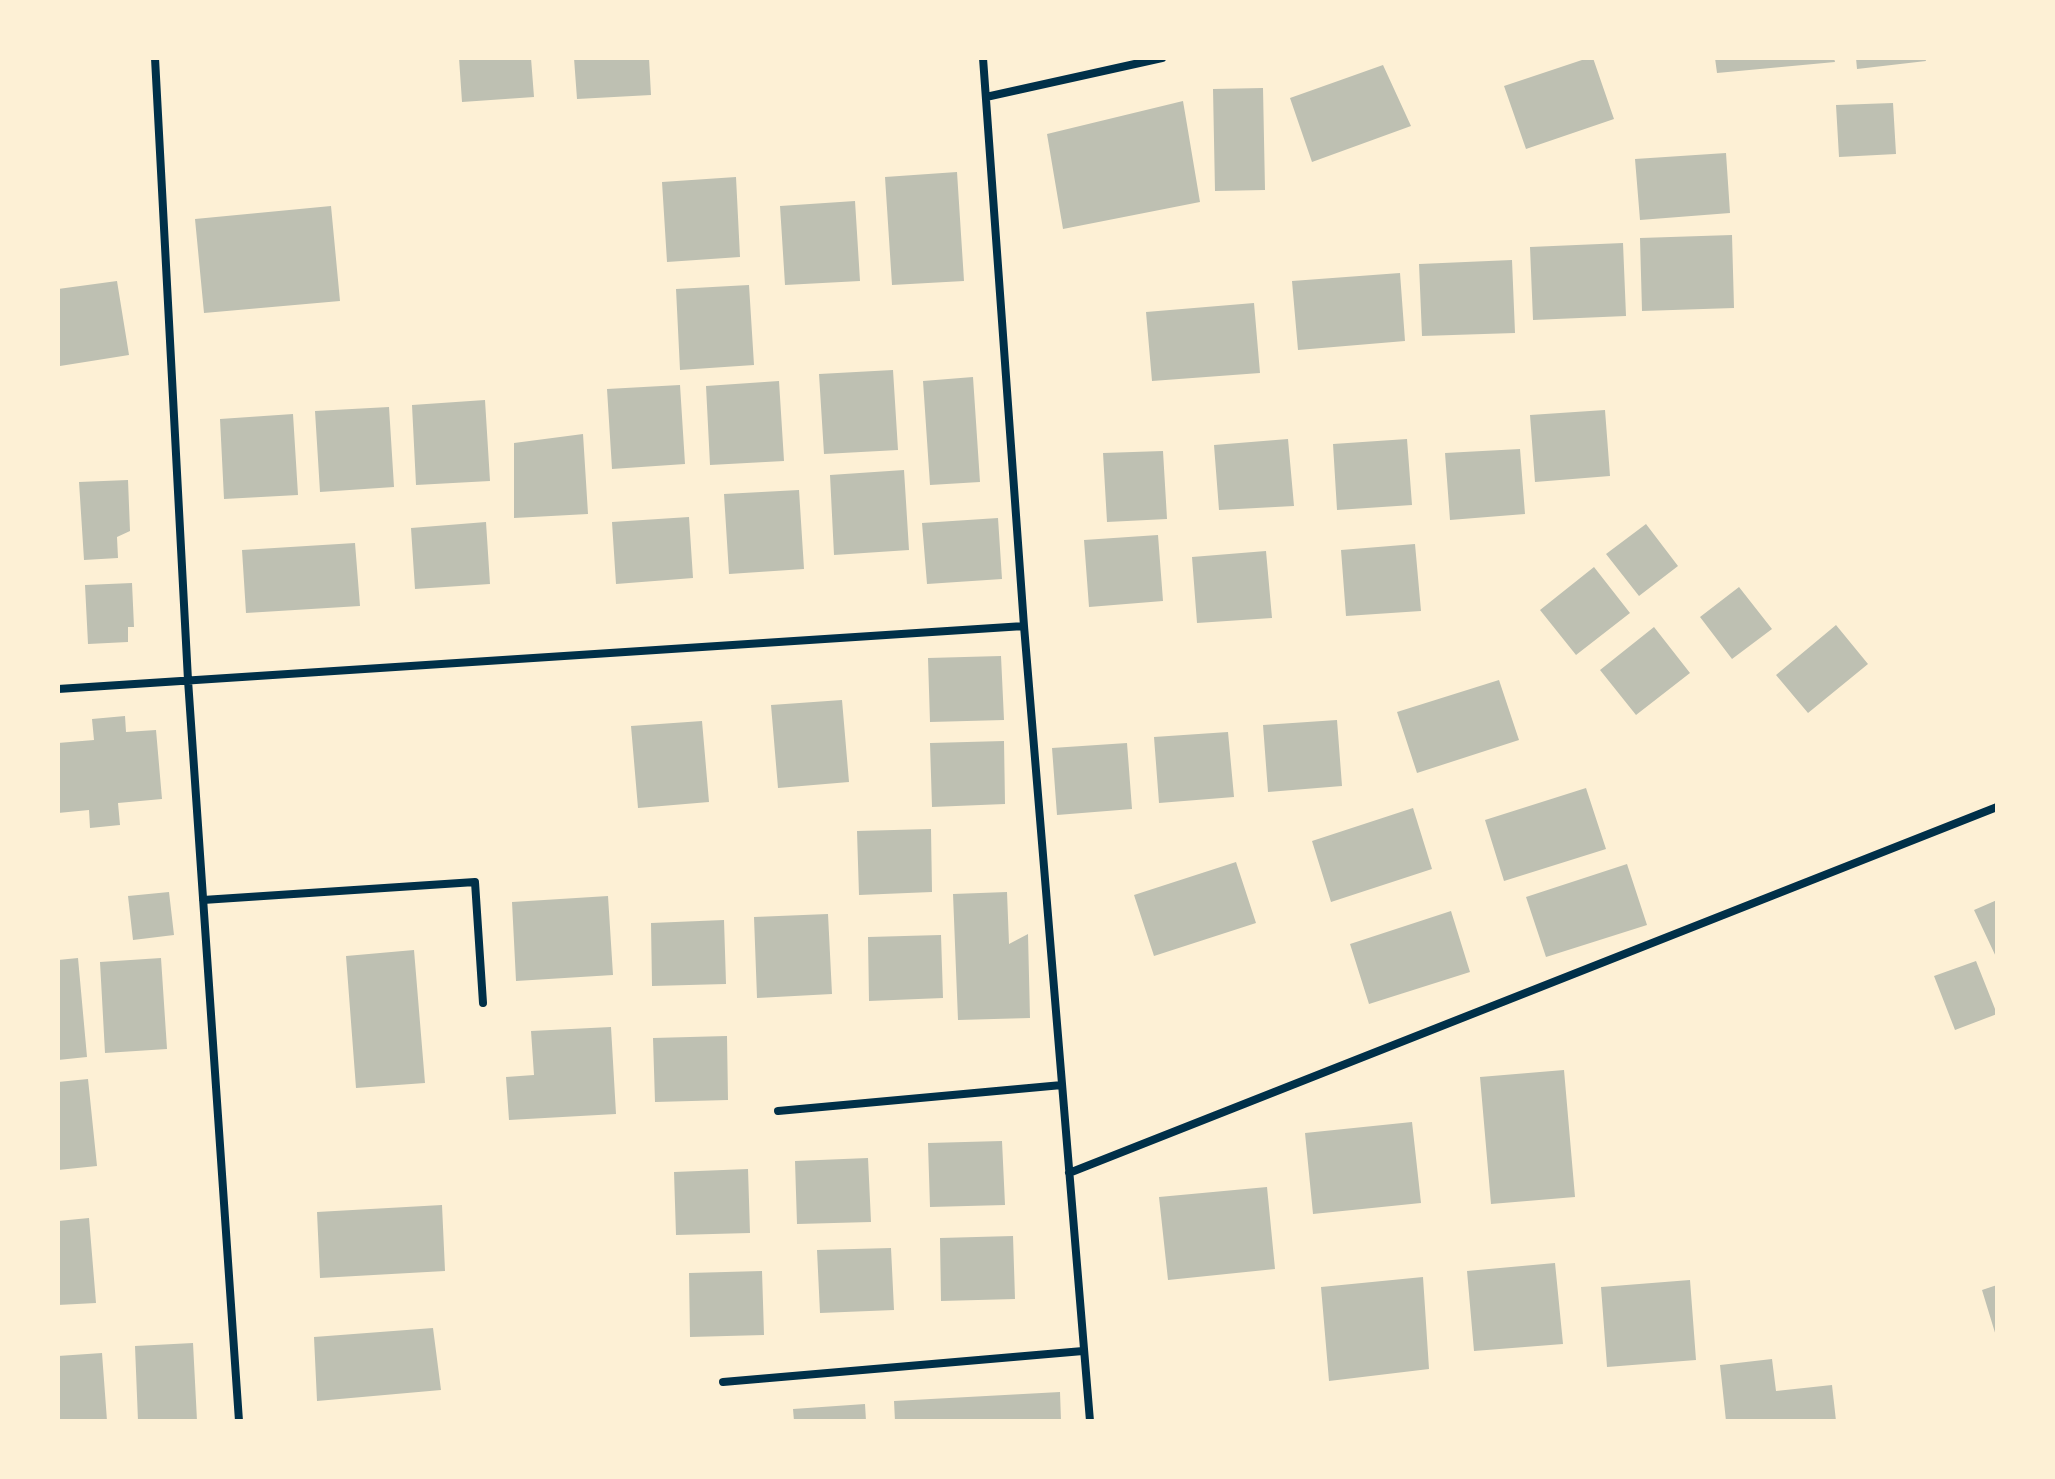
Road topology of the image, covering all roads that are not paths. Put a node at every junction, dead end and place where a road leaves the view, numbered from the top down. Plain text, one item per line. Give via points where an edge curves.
1 (155, 58) edge
2 (983, 58) edge
3 (1162, 58) edge
4 (986, 97) junction
5 (1024, 626) junction
6 (188, 680) junction
7 (58, 689) edge
8 (1997, 807) edge
9 (203, 900) junction
10 (483, 1003) dead end
11 (1062, 1085) junction
12 (778, 1111) dead end
13 (1069, 1173) junction
14 (1083, 1351) junction
15 (723, 1382) dead end
16 (239, 1421) edge
17 (1090, 1421) edge

1 - 6 street
2 - 4 street
3 - 4 street
4 - 5 street
5 - 6 street
5 - 11 street
6 - 7 street
6 - 9 street
8 - 13 street
9 - 10 street via 475,882
9 - 16 street
11 - 12 street
11 - 13 street
13 - 14 street
14 - 15 street
14 - 17 street

